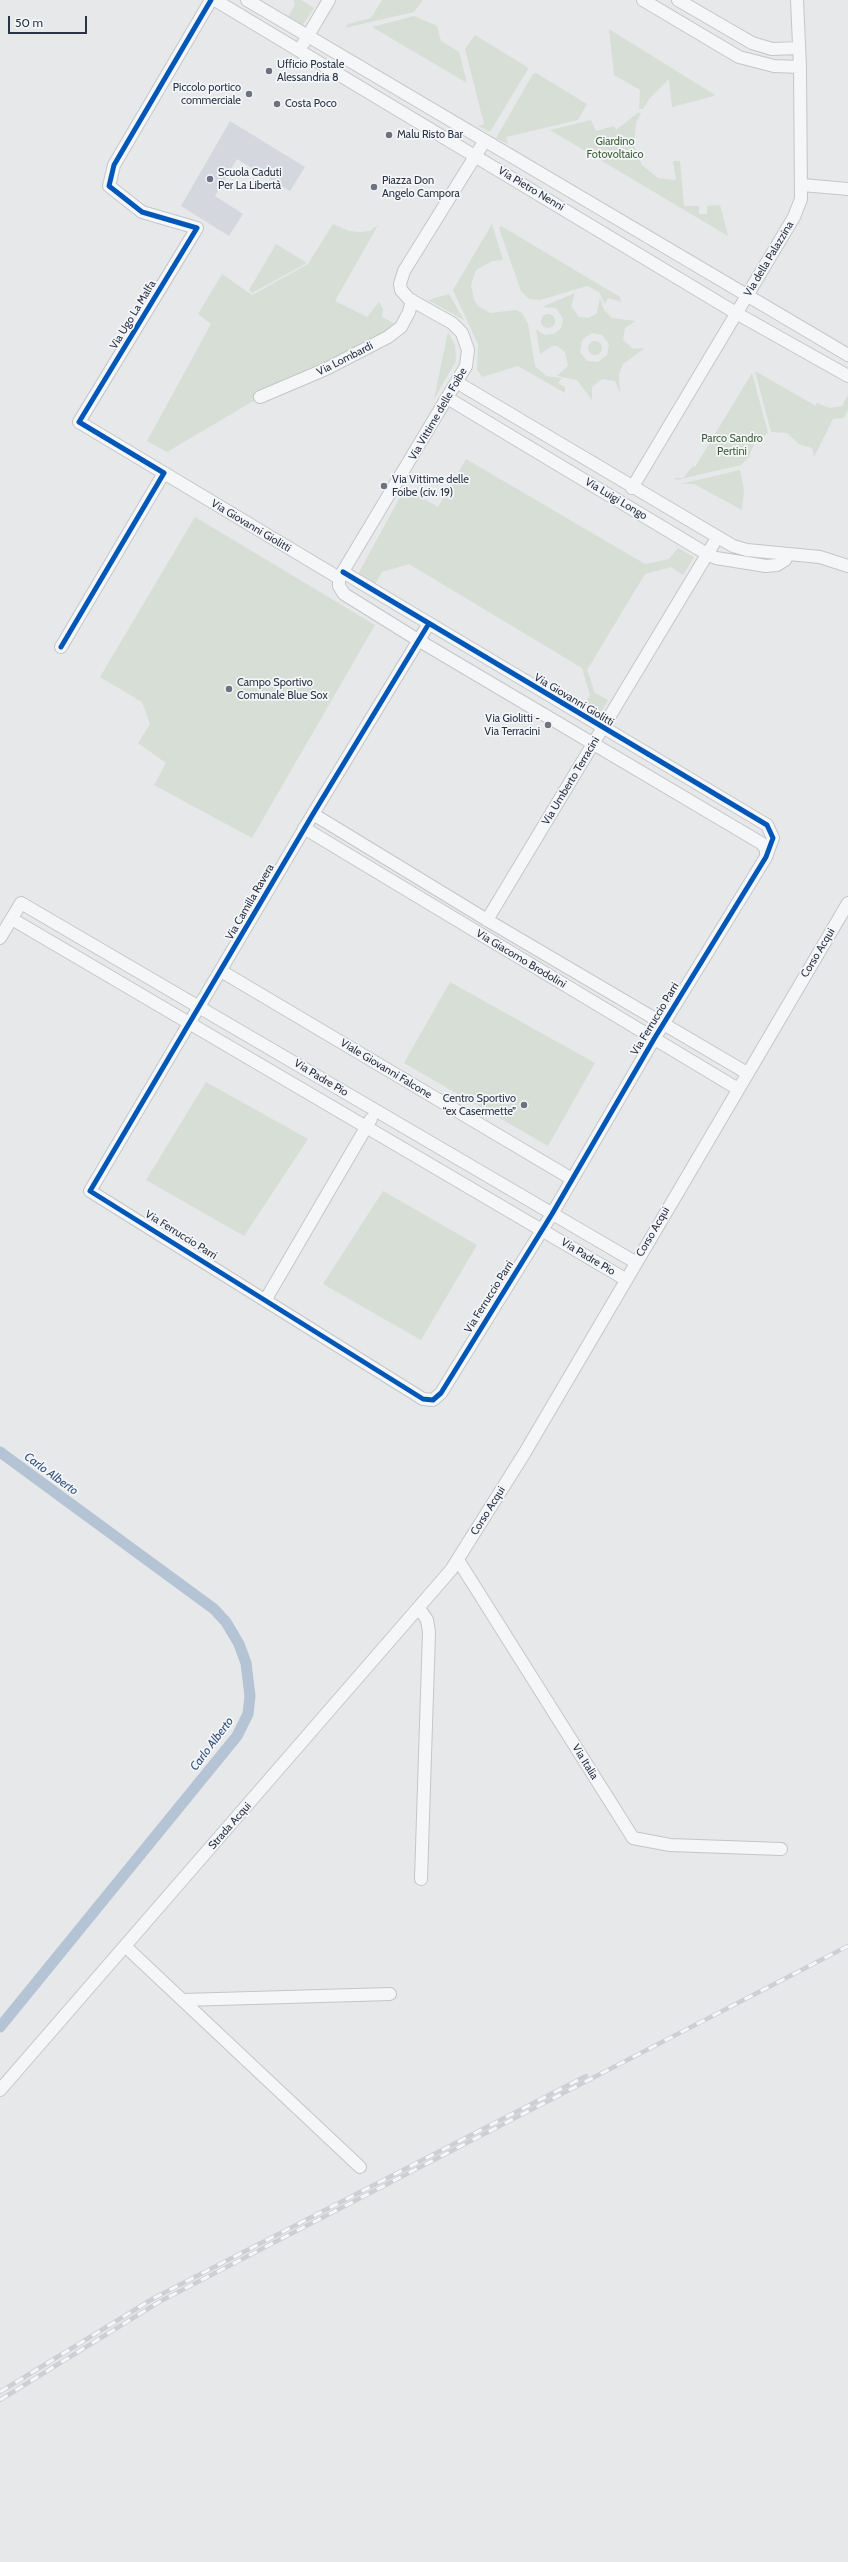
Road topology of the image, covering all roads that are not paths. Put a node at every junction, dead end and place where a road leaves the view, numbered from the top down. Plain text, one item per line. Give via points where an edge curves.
1 (211, 0) edge
2 (215, 0) edge
3 (247, 0) edge
4 (330, 0) edge
5 (643, 0) edge
6 (678, 0) edge
7 (797, 0) edge
8 (308, 37) junction
9 (799, 48) junction
10 (299, 50) junction
11 (800, 67) junction
12 (484, 142) junction
13 (476, 156) junction
14 (802, 186) junction
15 (848, 189) edge
16 (746, 297) junction
17 (412, 300) junction
18 (736, 313) junction
19 (848, 355) edge
20 (848, 376) edge
21 (458, 383) junction
22 (260, 397) dead end
23 (448, 399) junction
24 (164, 473) junction
25 (632, 488) junction
26 (717, 538) junction
27 (707, 554) junction
28 (788, 554) junction
29 (848, 566) edge
30 (340, 577) junction
31 (428, 625) junction
32 (418, 640) junction
33 (61, 647) dead end
34 (603, 728) junction
35 (593, 744) junction
36 (313, 814) junction
37 (304, 828) junction
38 (766, 856) junction
39 (848, 903) edge
40 (12, 919) junction
41 (487, 920) junction
42 (0, 938) edge
43 (221, 971) junction
44 (201, 1006) junction
45 (191, 1023) junction
46 (663, 1024) junction
47 (654, 1040) junction
48 (747, 1073) junction
49 (738, 1089) junction
50 (375, 1111) junction
51 (367, 1125) junction
52 (572, 1179) junction
53 (90, 1190) joint
54 (552, 1214) junction
55 (542, 1230) junction
56 (635, 1262) junction
57 (625, 1279) junction
58 (266, 1299) junction
59 (458, 1560) junction
60 (419, 1608) junction
61 (781, 1849) dead end
62 (421, 1879) dead end
63 (126, 1947) junction
64 (390, 1994) dead end
65 (183, 2000) junction
66 (0, 2090) edge
67 (360, 2167) dead end

1 - 24 street, Via Ugo La Malfa via 114,165 109,186 142,212 197,228 79,422
2 - 10 street, Via Pietro Nenni
3 - 8 street, Via Pietro Nenni
4 - 8 street
5 - 11 street via 739,57 774,66
6 - 9 street via 752,43 772,49
7 - 9 street, Via della Palazzina
8 - 10 street
8 - 12 street, Via Pietro Nenni
9 - 11 street, Via della Palazzina
10 - 13 street, Via Pietro Nenni
11 - 14 street, Via della Palazzina
12 - 13 street, Via Vittime delle Foibe
12 - 16 street, Via Pietro Nenni
13 - 17 street, Via Vittime delle Foibe via 401,277 401,290
13 - 18 street, Via Pietro Nenni
14 - 15 street
14 - 16 street, Via della Palazzina via 801,199 794,217
16 - 18 street, Via della Palazzina
16 - 19 street, Via Pietro Nenni
17 - 21 street, Via Vittime delle Foibe via 448,320 462,333 468,358
17 - 22 street, Via Lombardi via 401,326 388,337 326,369
18 - 20 street, Via Pietro Nenni
18 - 25 street, Via della Palazzina
21 - 23 street, Via Vittime delle Foibe
21 - 25 street, Via Luigi Longo
23 - 27 street, Via Luigi Longo
23 - 30 street, Via Vittime delle Foibe
24 - 30 street, Via Giovanni Giolitti
24 - 33 street
25 - 26 street, Via Luigi Longo
26 - 27 street, Via Umberto Terracini
26 - 28 street, Via Luigi Longo via 747,550
27 - 28 street, Via Luigi Longo via 766,566 777,565 786,560
27 - 34 street, Via Umberto Terracini
28 - 29 street, Via Luigi Longo via 830,559
30 - 31 street, Via Giovanni Giolitti
30 - 32 street, Via Giovanni Giolitti via 338,586 344,594
31 - 32 street, Via Camilla Ravera
31 - 34 street, Via Giovanni Giolitti
32 - 35 street, Via Giovanni Giolitti
32 - 36 street, Via Camilla Ravera
34 - 35 street, Via Umberto Terracini
34 - 38 street, Via Giovanni Giolitti via 767,825 772,832 773,840
35 - 38 street, Via Giovanni Giolitti via 762,843 766,849
35 - 41 street, Via Umberto Terracini
36 - 37 street, Via Camilla Ravera
36 - 41 street, Via Giacomo Brodolini
37 - 43 street, Via Camilla Ravera
37 - 47 street, Via Giacomo Brodolini
38 - 46 street, Via Ferruccio Parri
39 - 48 street, Corso Acqui
40 - 42 street, Via Padre Pio
40 - 44 street, Via Padre Pio via 22,903
40 - 45 street, Via Padre Pio
41 - 46 street, Via Giacomo Brodolini
43 - 44 street, Via Camilla Ravera
43 - 52 street, Viale Giovanni Falcone
44 - 45 street, Via Camilla Ravera
44 - 50 street, Via Padre Pio
45 - 51 street, Via Padre Pio
45 - 53 street, Via Camilla Ravera
46 - 47 street, Via Ferruccio Parri
46 - 48 street, Via Giacomo Brodolini
47 - 49 street, Via Giacomo Brodolini
47 - 52 street, Via Ferruccio Parri
48 - 49 street, Corso Acqui
49 - 56 street, Corso Acqui
50 - 51 street
50 - 54 street, Via Padre Pio
51 - 55 street, Via Padre Pio
51 - 58 street
52 - 54 street, Via Ferruccio Parri
53 - 58 street, Via Ferruccio Parri
54 - 55 street, Via Ferruccio Parri
54 - 56 street, Via Padre Pio
55 - 57 street, Via Padre Pio
55 - 58 street, Via Ferruccio Parri via 441,1393 433,1400 423,1399
56 - 57 street, Corso Acqui
57 - 59 street, Corso Acqui via 524,1454
59 - 60 street, Strada Acqui
59 - 61 street, Via Italia via 633,1838 670,1845
60 - 62 street via 427,1620 430,1632
60 - 63 street, Strada Acqui
63 - 65 street
63 - 66 street, Strada Acqui
64 - 65 street
65 - 67 street

